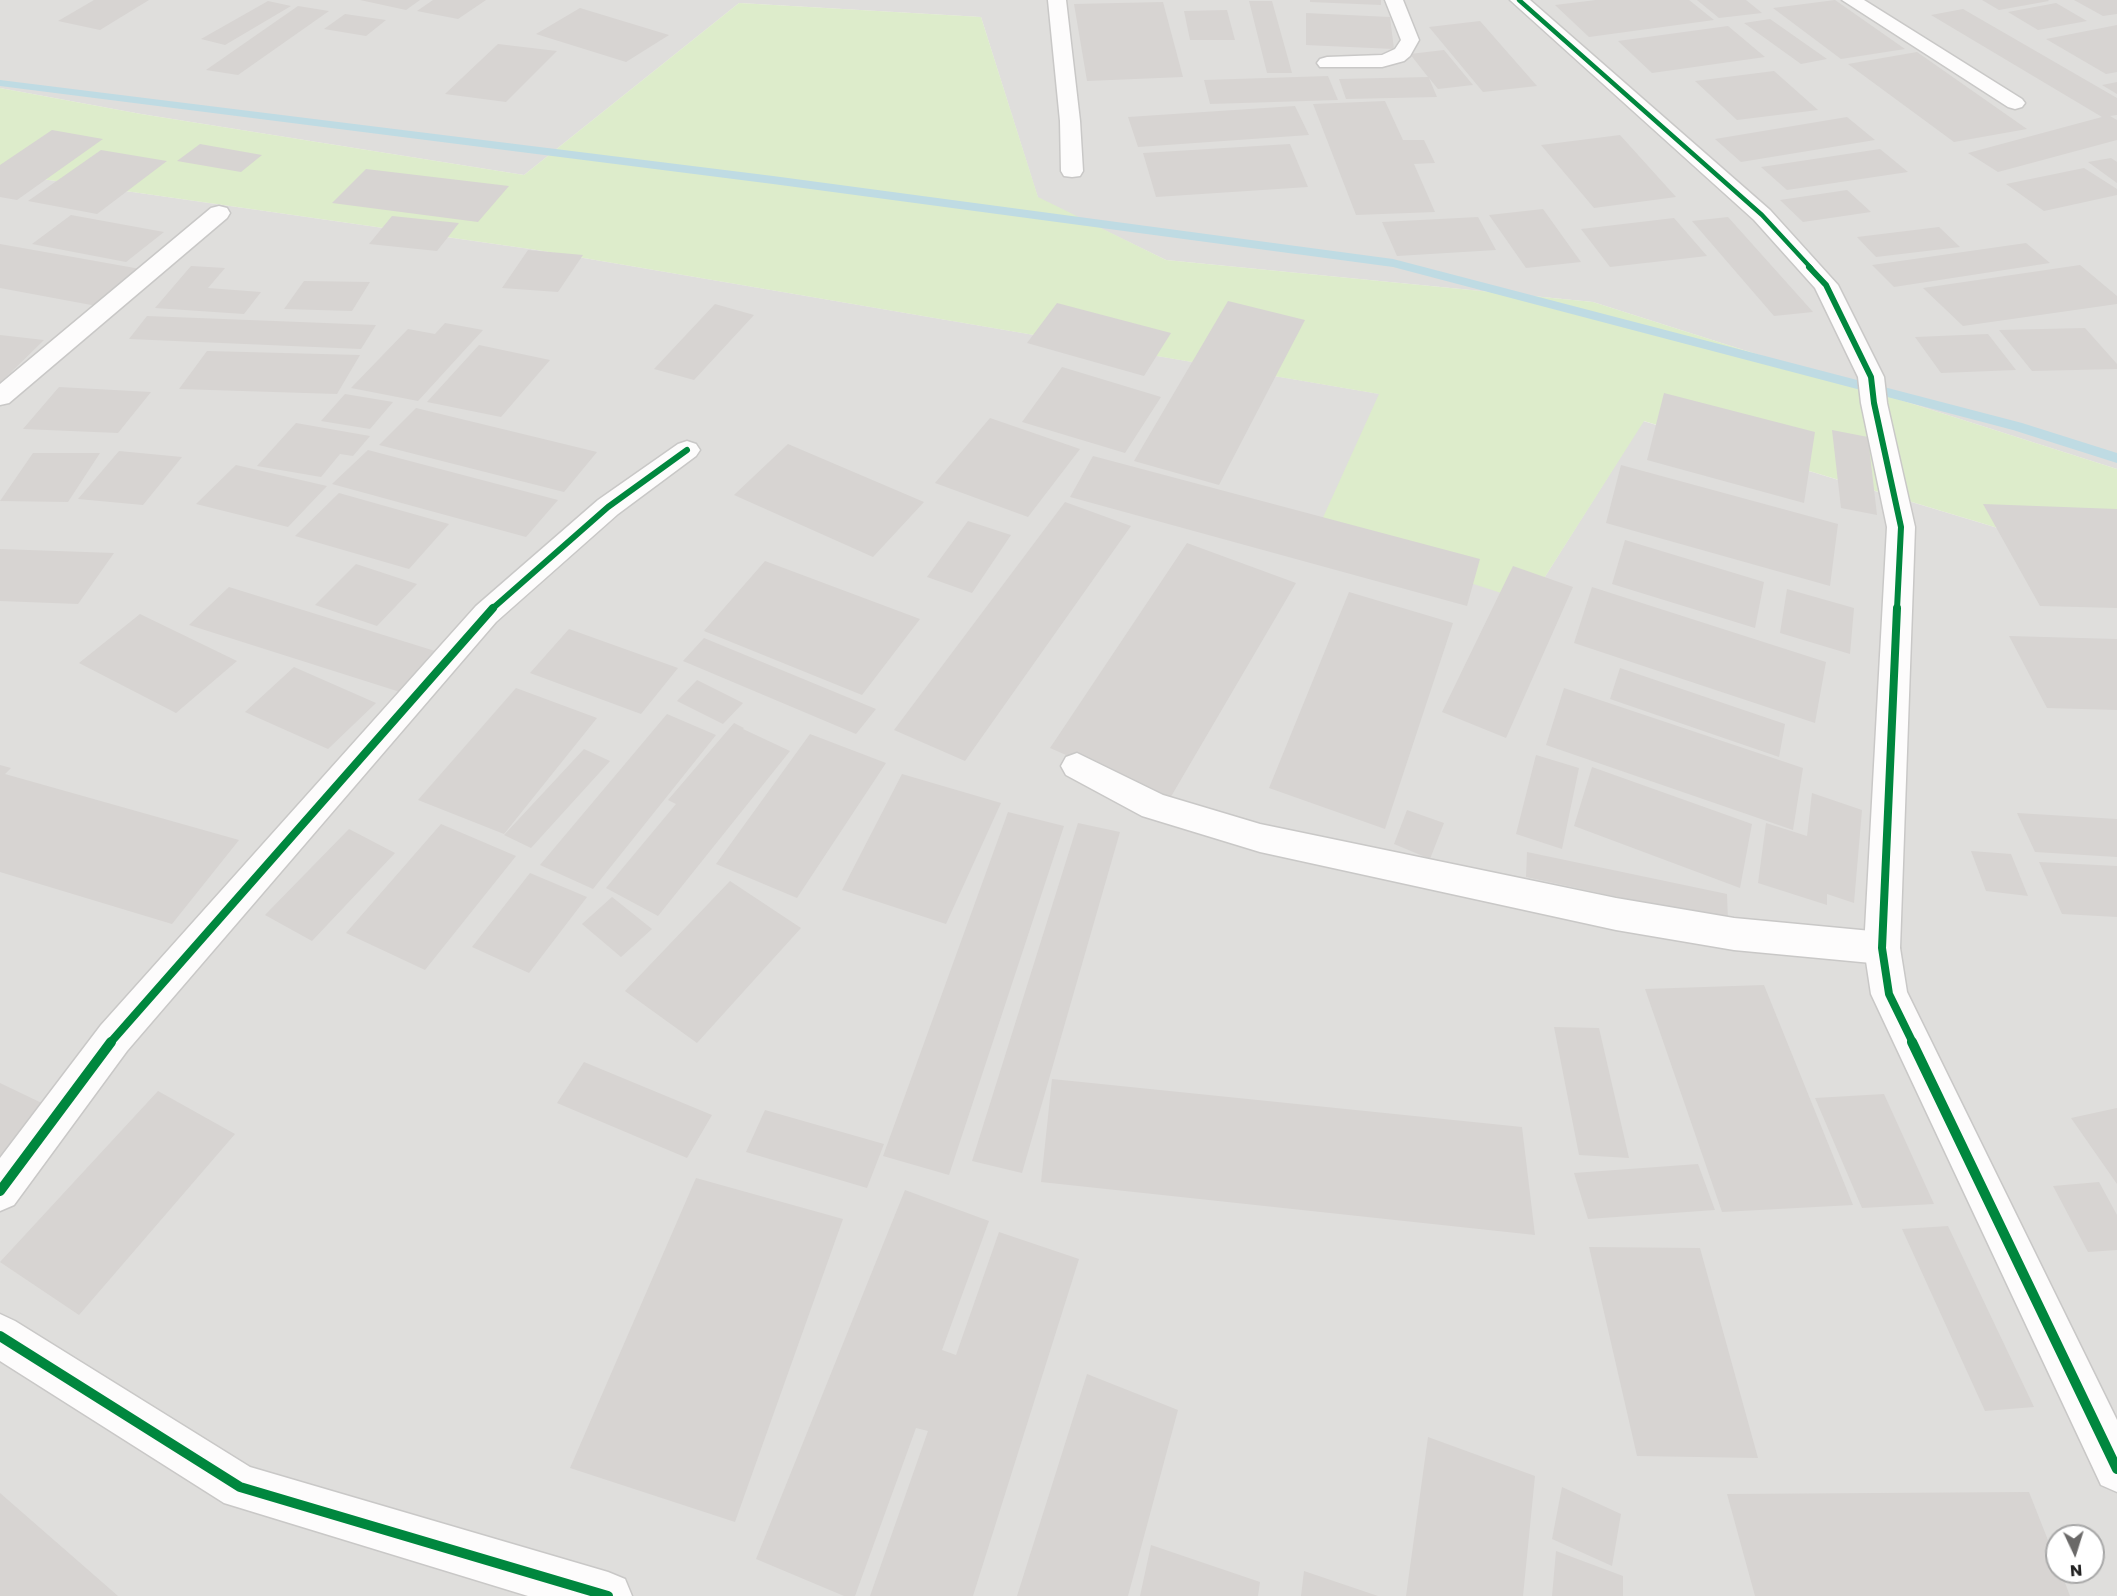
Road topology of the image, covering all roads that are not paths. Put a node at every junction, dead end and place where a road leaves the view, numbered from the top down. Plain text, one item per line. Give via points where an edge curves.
1 (1057, 0) edge
2 (1394, 0) edge
3 (1519, 0) edge
4 (1851, 0) edge
5 (1327, 63) dead end
6 (2015, 103) dead end
7 (1072, 171) dead end
8 (219, 213) dead end
9 (0, 397) edge
10 (687, 450) dead end
11 (1077, 766) dead end
12 (1882, 948) junction
13 (0, 1191) edge
14 (0, 1335) edge
15 (2117, 1469) edge
16 (608, 1596) edge

1 - 7 street
2 - 5 street via 1410,40 1397,57
3 - 12 street via 1762,214 1826,285 1872,390 1902,527
4 - 6 street
8 - 9 street
10 - 13 street via 608,507 486,614 114,1038
11 - 12 street via 1154,806 1260,838 1616,914 1734,934
12 - 15 street via 1889,994
14 - 16 street via 240,1488

